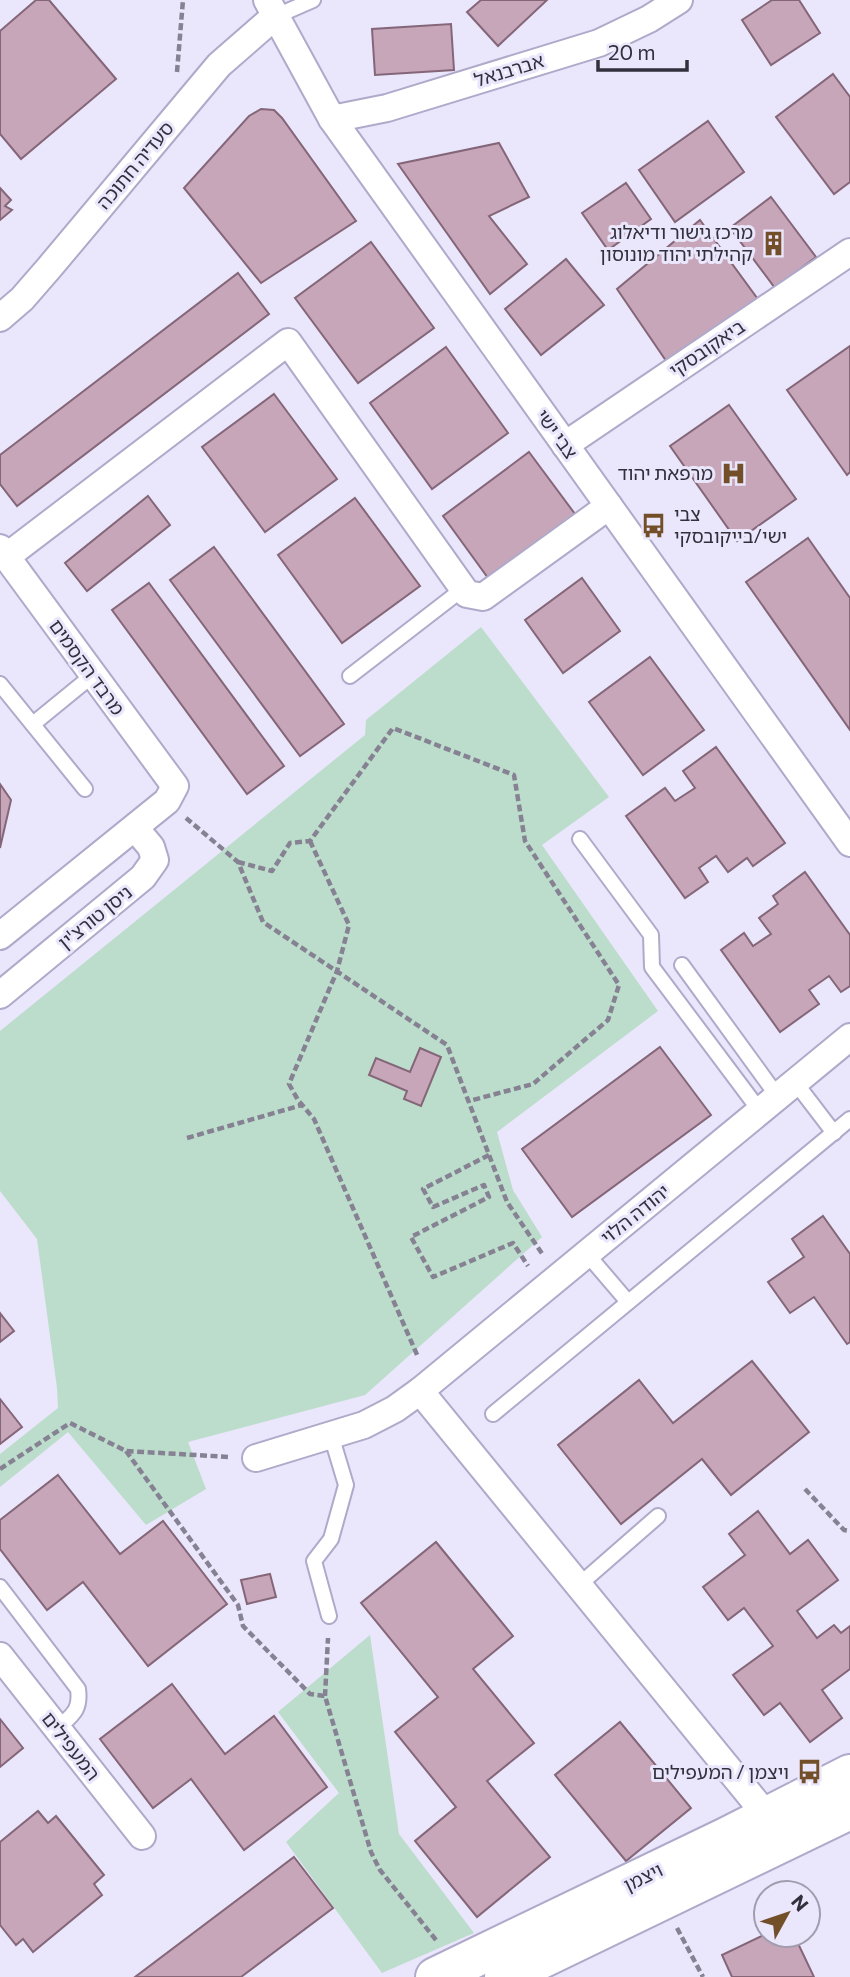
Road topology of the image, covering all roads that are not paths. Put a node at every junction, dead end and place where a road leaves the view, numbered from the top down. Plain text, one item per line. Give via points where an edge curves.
1 (313, 0) edge
2 (679, 0) edge
3 (271, 9) edge
4 (332, 119) junction
5 (850, 252) edge
6 (0, 318) edge
7 (565, 445) junction
8 (609, 506) junction
9 (3, 553) edge
10 (464, 588) junction
11 (93, 675) junction
12 (350, 676) dead end
13 (0, 684) edge
14 (33, 724) junction
15 (85, 789) dead end
16 (135, 828) junction
17 (580, 839) dead end
18 (850, 844) edge
19 (0, 936) edge
20 (682, 965) dead end
21 (0, 995) edge
22 (850, 1037) edge
23 (778, 1097) junction
24 (850, 1119) edge
25 (834, 1132) junction
26 (587, 1254) junction
27 (628, 1302) junction
28 (425, 1387) junction
29 (493, 1414) dead end
30 (331, 1435) junction
31 (256, 1458) road end
32 (658, 1516) dead end
33 (579, 1585) junction
34 (0, 1587) edge
35 (329, 1616) road end
36 (0, 1656) edge
37 (57, 1728) junction
38 (850, 1774) edge
39 (850, 1810) edge
40 (767, 1816) junction
41 (142, 1836) dead end
42 (446, 1972) edge
43 (504, 1977) edge

1 - 3 lane
2 - 4 street, אברבנאל via 599,43 387,108
3 - 4 street, צבי ישי
3 - 6 street, סעדיה חתוכה via 22,299
4 - 7 street, צבי ישי
5 - 7 street, ביאקובסקי
7 - 8 street, צבי ישי
8 - 10 street via 483,597 467,594
8 - 18 street, צבי ישי
9 - 10 street via 288,342
9 - 11 street, מרבד הקסמים
10 - 12 lane
11 - 14 lane
11 - 16 street, מרבד הקסמים via 171,793
13 - 14 lane
14 - 15 lane
16 - 19 street
16 - 21 street, ניסן טורצ'ין via 155,860 143,877
17 - 23 lane via 651,934 652,967
20 - 23 lane
22 - 23 street, יהודה הלוי
23 - 25 lane
23 - 26 street, יהודה הלוי
24 - 25 lane
25 - 27 lane
26 - 27 lane
26 - 28 street, יהודה הלוי
27 - 29 lane
28 - 30 street, יהודה הלוי via 364,1425
28 - 33 street
30 - 31 street, יהודה הלוי
30 - 35 lane via 346,1485 331,1539 314,1561
32 - 33 lane
33 - 40 street
34 - 37 lane via 78,1689 77,1710
36 - 37 street, המעפילים
37 - 41 street, המעפילים
38 - 40 street, ויצמן
39 - 43 street, ויצמן
40 - 42 street, ויצמן

